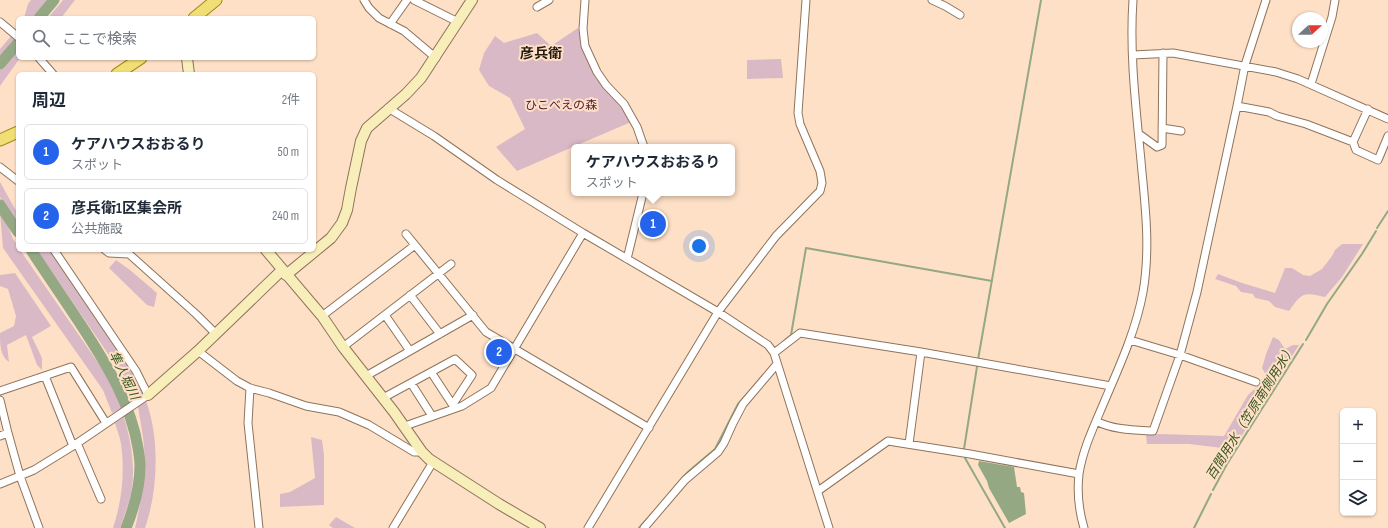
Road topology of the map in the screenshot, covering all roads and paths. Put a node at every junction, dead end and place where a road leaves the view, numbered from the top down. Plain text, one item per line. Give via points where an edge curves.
1 (216, 0) edge
2 (364, 0) edge
3 (407, 0) edge
4 (414, 0) edge
5 (472, 0) edge
6 (550, 0) edge
7 (585, 0) edge
8 (806, 0) edge
9 (932, 0) edge
10 (1133, 0) edge
11 (1266, 0) edge
12 (1335, 0) edge
13 (537, 7) dead end
14 (960, 15) dead end
15 (196, 16) edge
16 (0, 22) edge
17 (458, 22) junction
18 (390, 24) junction
19 (16, 35) edge
20 (1163, 53) junction
21 (1133, 55) junction
22 (436, 58) junction
23 (41, 60) edge
24 (138, 60) edge
25 (186, 60) edge
26 (1245, 65) junction
27 (51, 72) edge
28 (120, 72) edge
29 (189, 72) edge
30 (1311, 84) junction
31 (1237, 106) junction
32 (388, 108) junction
33 (1368, 109) junction
34 (1388, 119) edge
35 (1162, 128) junction
36 (1181, 131) dead end
37 (16, 133) edge
38 (1139, 134) junction
39 (1388, 136) edge
40 (0, 140) edge
41 (1353, 142) junction
42 (643, 144) edge
43 (0, 167) edge
44 (16, 179) edge
45 (642, 196) edge
46 (583, 233) junction
47 (406, 234) dead end
48 (415, 245) junction
49 (316, 249) edge
50 (55, 252) edge
51 (108, 252) edge
52 (268, 252) edge
53 (312, 252) edge
54 (627, 258) junction
55 (451, 264) dead end
56 (284, 273) junction
57 (439, 273) junction
58 (410, 295) junction
59 (718, 312) junction
60 (385, 315) junction
61 (473, 315) junction
62 (322, 316) junction
63 (216, 334) junction
64 (440, 334) junction
65 (1130, 340) junction
66 (343, 347) junction
67 (515, 349) junction
68 (198, 351) junction
69 (410, 351) junction
70 (921, 352) junction
71 (774, 353) junction
72 (1180, 355) junction
73 (777, 364) junction
74 (431, 372) junction
75 (45, 376) junction
76 (366, 376) junction
77 (411, 382) junction
78 (1256, 382) dead end
79 (1111, 386) junction
80 (250, 388) junction
81 (0, 391) edge
82 (148, 395) junction
83 (383, 398) junction
84 (0, 400) edge
85 (454, 406) junction
86 (432, 416) junction
87 (1096, 421) junction
88 (109, 422) junction
89 (405, 426) junction
90 (648, 428) junction
91 (8, 433) junction
92 (0, 436) edge
93 (75, 444) junction
94 (909, 444) junction
95 (422, 452) junction
96 (433, 462) junction
97 (1079, 474) junction
98 (20, 476) junction
99 (0, 484) edge
100 (818, 490) junction
101 (101, 499) dead end
102 (38, 528) edge
103 (259, 528) edge
104 (393, 528) edge
105 (540, 528) edge
106 (588, 528) edge
107 (644, 528) edge
108 (829, 528) edge
109 (1084, 528) edge

1 - 15 main road
2 - 18 street via 379,18
3 - 18 street
4 - 17 street
5 - 17 street
6 - 13 street
7 - 42 street via 585,46 597,72 624,104
8 - 59 street via 798,113 800,124 820,171 820,191 776,236
9 - 14 street
10 - 21 street
11 - 26 street
12 - 30 street
16 - 19 street
17 - 22 street
18 - 22 street via 404,31
20 - 21 street
20 - 26 street
20 - 35 street
21 - 38 street
22 - 32 street via 406,94
23 - 27 street
24 - 28 main road
25 - 29 street
26 - 30 street
26 - 31 street
30 - 33 street
31 - 41 street via 1269,112
31 - 72 street via 1204,264
32 - 46 street
32 - 49 street via 367,128 361,141 342,223 331,238
33 - 34 street
33 - 41 street
35 - 36 street
35 - 38 street via 1162,144 1157,147
37 - 40 main road
38 - 65 street via 1147,256 1139,312
39 - 41 street via 1378,160 1356,150
43 - 44 street
45 - 54 street
46 - 54 street
46 - 67 street
47 - 48 street
48 - 57 street
48 - 62 street
50 - 82 street via 136,371
51 - 63 street via 129,254
52 - 56 street
53 - 56 street
54 - 59 street
55 - 57 street
56 - 62 street
56 - 63 street
57 - 58 street
57 - 61 street
58 - 60 street
58 - 64 street
59 - 71 street via 768,345
59 - 90 street
60 - 66 street
60 - 69 street
61 - 64 street
61 - 67 street via 486,332
62 - 66 street
63 - 68 street
64 - 69 street
65 - 72 street
65 - 79 street
66 - 76 street
67 - 85 street via 491,388 462,406
67 - 90 street
68 - 80 street
68 - 82 street
69 - 76 street
70 - 71 street via 800,333
70 - 79 street
70 - 94 street
71 - 73 street
72 - 78 street
72 - 87 street via 1153,431 1103,425
73 - 100 street
73 - 107 street via 743,404 718,452 685,480
74 - 77 street
74 - 85 street
74 - 85 street via 454,359 472,376
75 - 81 street
75 - 88 street via 71,367
75 - 93 street
76 - 83 street
77 - 83 street
77 - 86 street
79 - 87 street
80 - 95 street via 306,406 339,412 369,425 414,452
80 - 103 street via 248,423
82 - 88 street
83 - 89 street
84 - 91 street
85 - 86 street
86 - 89 street
87 - 97 street
88 - 93 street
89 - 95 street
90 - 106 street
91 - 92 street
91 - 98 street
93 - 98 street
93 - 101 street
94 - 97 street
94 - 100 street via 888,441
95 - 96 street
96 - 104 street
96 - 105 street
97 - 109 street via 1079,506
98 - 99 street
98 - 102 street
100 - 108 street

